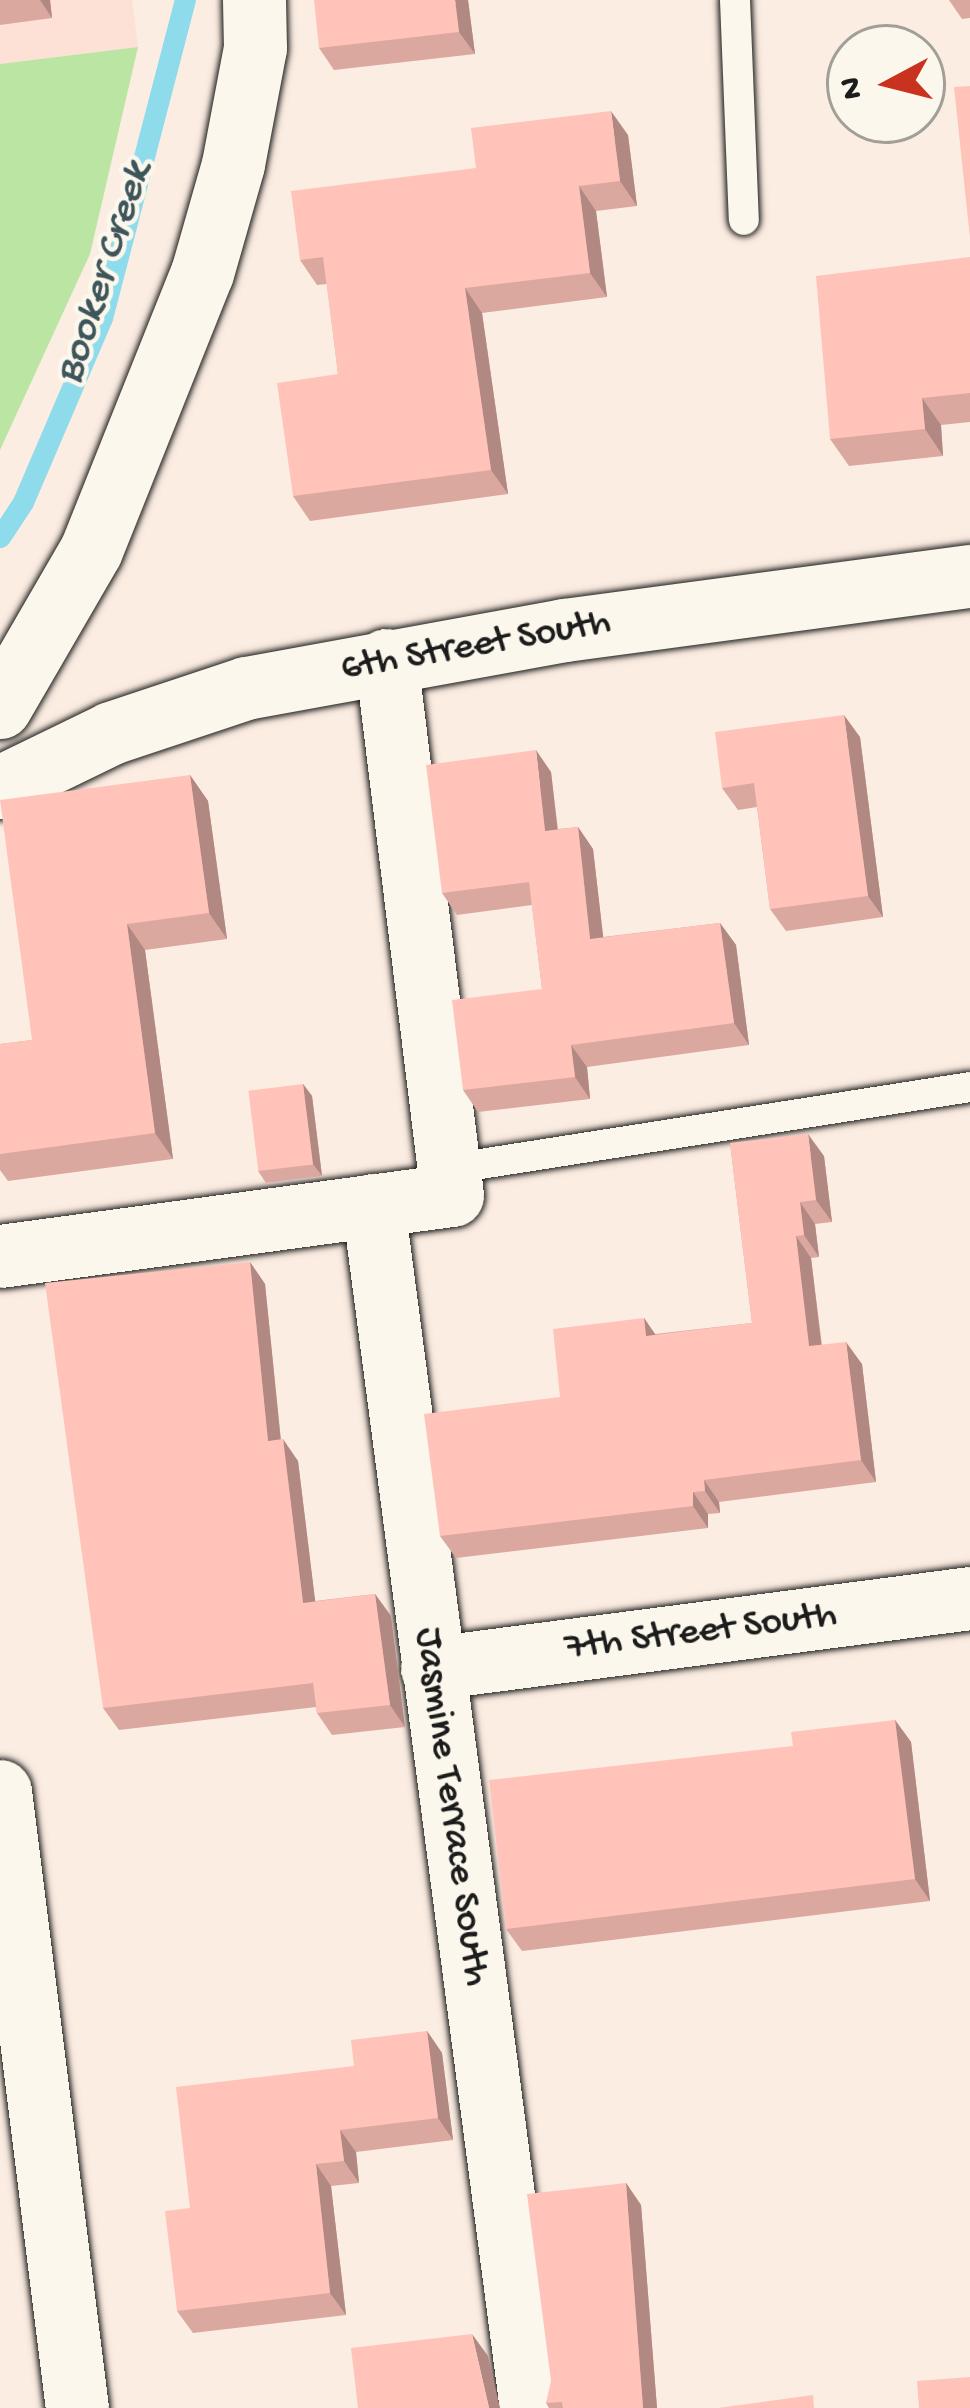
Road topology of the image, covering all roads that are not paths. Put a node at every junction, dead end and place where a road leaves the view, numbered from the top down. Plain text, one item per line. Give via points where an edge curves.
1 (254, 0) edge
2 (735, 0) edge
3 (744, 220) dead end
4 (970, 576) edge
5 (386, 660) junction
6 (0, 707) edge
7 (0, 787) edge
8 (970, 1087) edge
9 (450, 1182) junction
10 (373, 1205) junction
11 (0, 1256) edge
12 (970, 1598) edge
13 (432, 1668) junction
14 (0, 1791) edge
15 (77, 2408) edge
16 (530, 2408) edge

1 - 6 street via 255,48 233,164 174,351 91,550
2 - 3 lane
4 - 5 street, 6th Street South
5 - 7 street, 6th Street South via 246,688 111,733
5 - 9 street
8 - 9 lane
9 - 10 street
10 - 11 street
10 - 13 street, Jasmine Terrace South
12 - 13 street, 7th Street South
13 - 16 street, Jasmine Terrace South
14 - 15 street

